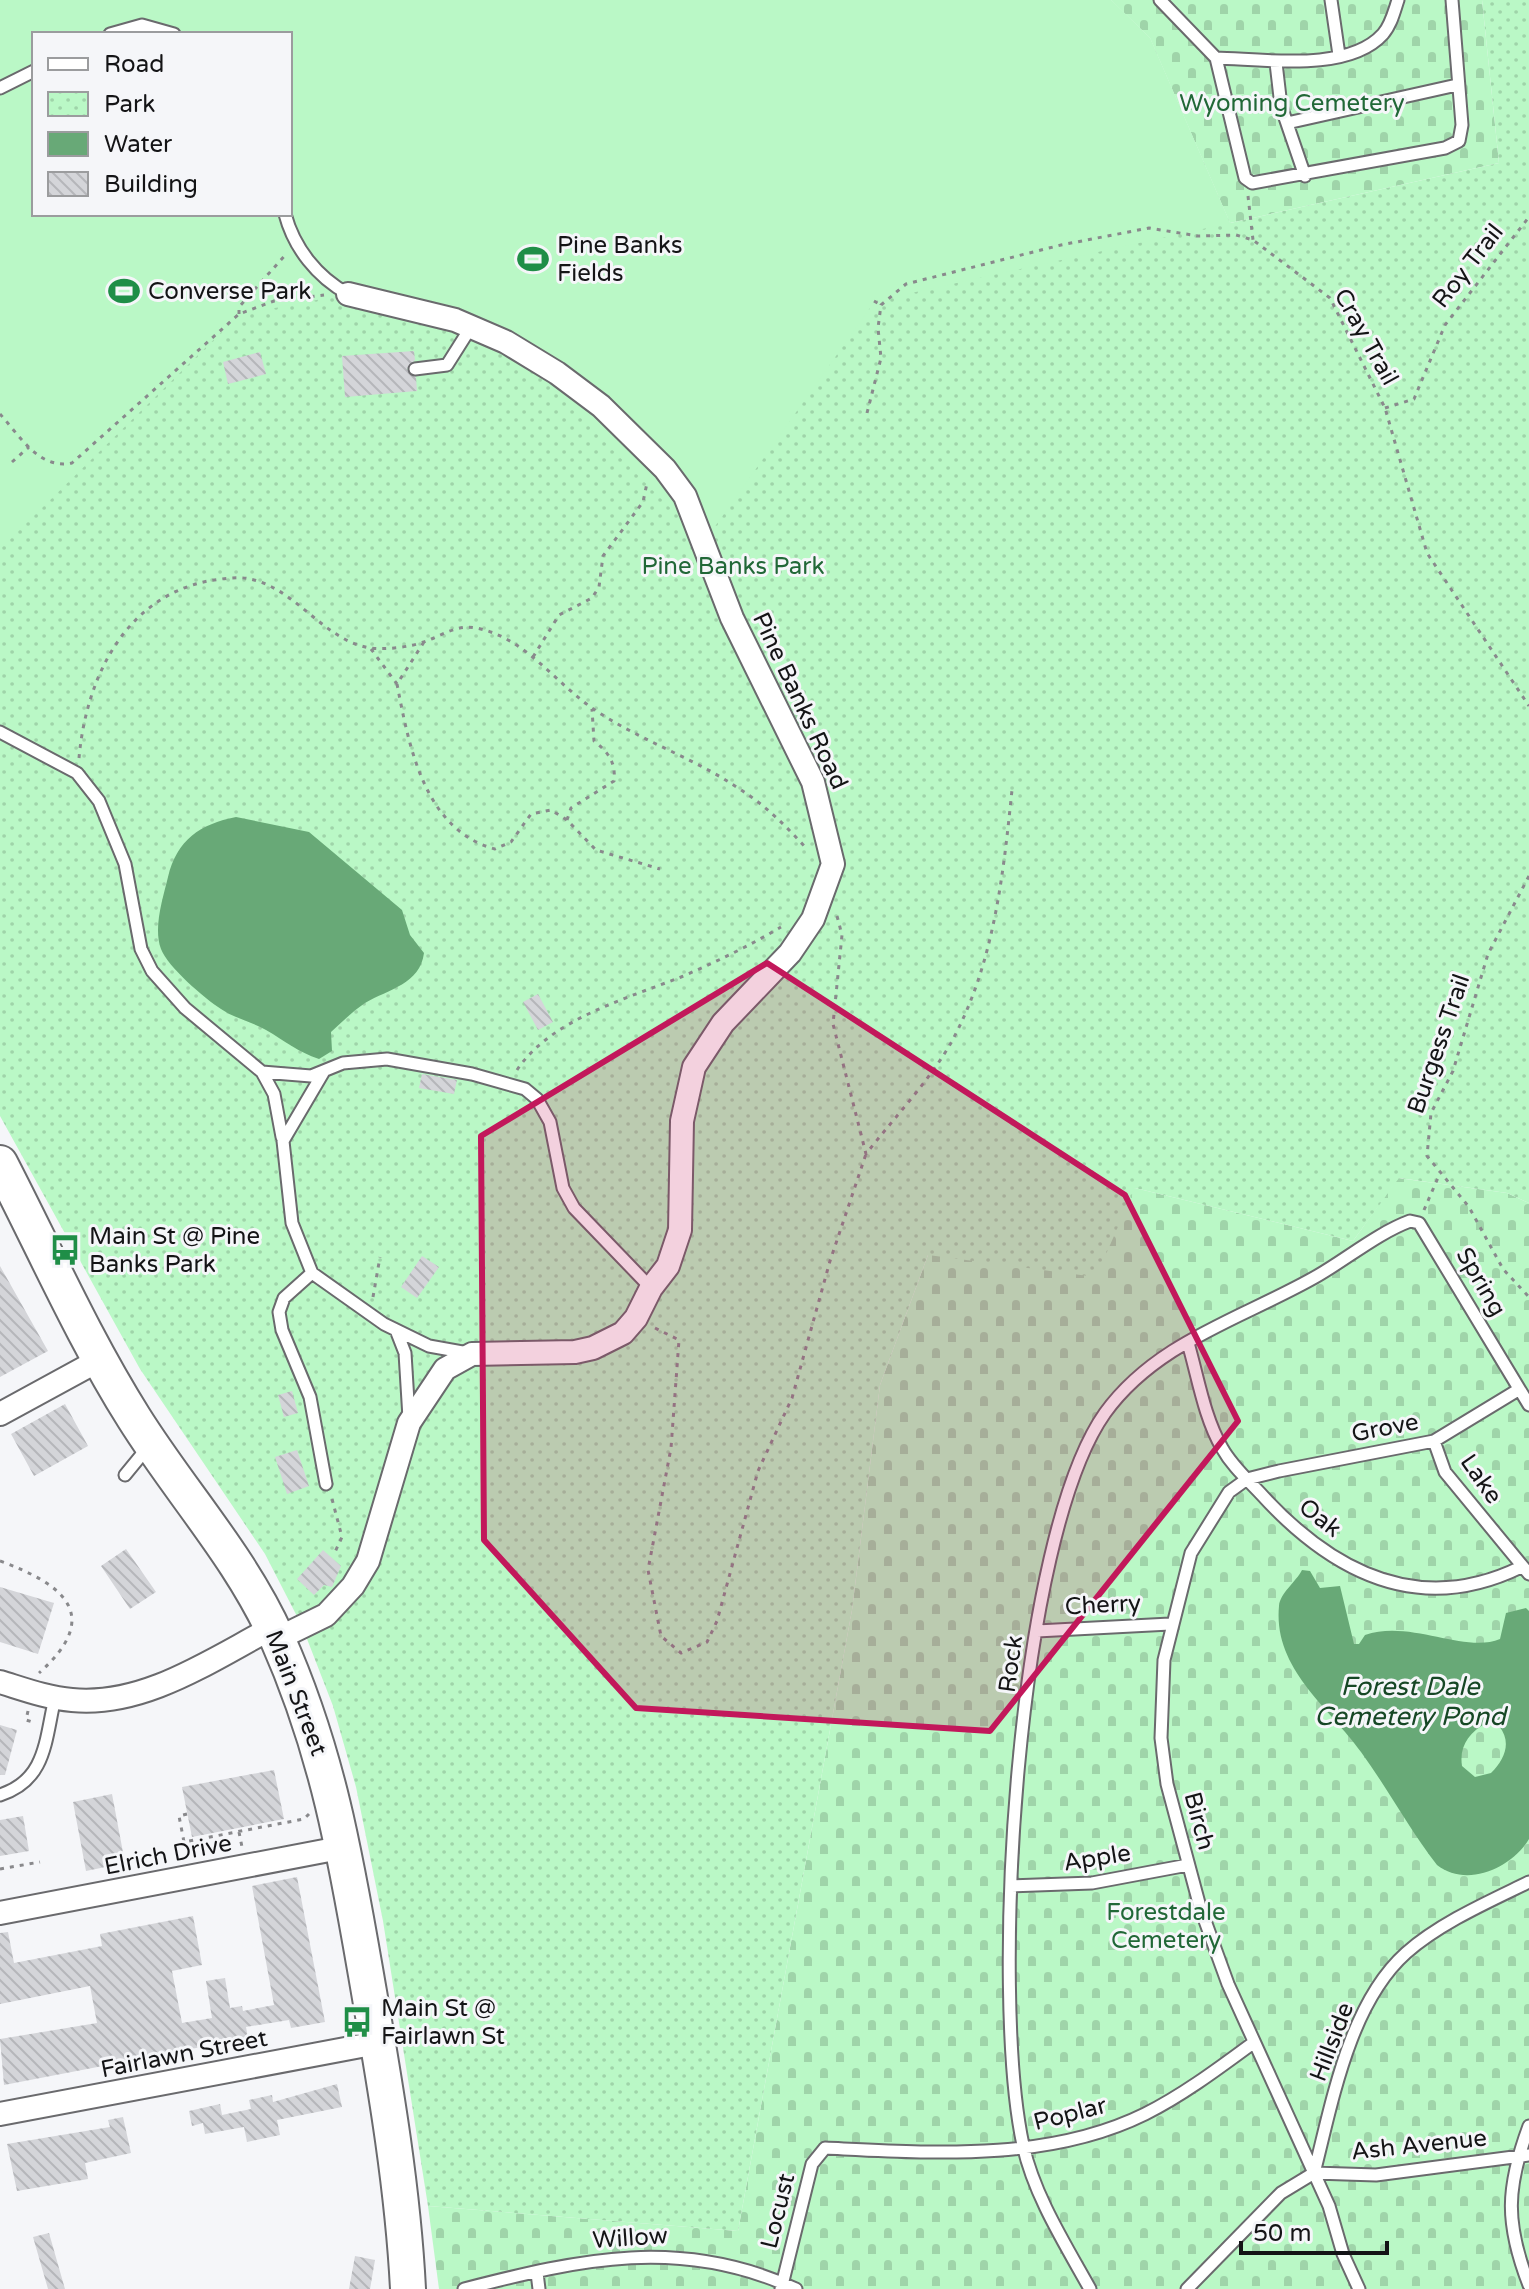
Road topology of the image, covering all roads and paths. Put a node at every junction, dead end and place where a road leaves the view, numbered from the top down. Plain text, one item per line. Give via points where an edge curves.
1 (1160, 0) edge
2 (1331, 0) edge
3 (1398, 0) edge
4 (1452, 0) edge
5 (123, 31) edge
6 (167, 32) edge
7 (1339, 55) junction
8 (1216, 58) junction
9 (1276, 63) junction
10 (32, 72) edge
11 (1457, 85) junction
12 (0, 88) edge
13 (1287, 123) junction
14 (1305, 176) junction
15 (1245, 178) junction
16 (286, 216) edge
17 (1529, 217) edge
18 (1253, 240) junction
19 (297, 244) junction
20 (348, 294) junction
21 (874, 301) dead end
22 (881, 305) junction
23 (239, 314) junction
24 (471, 327) junction
25 (415, 369) dead end
26 (1385, 408) junction
27 (867, 413) dead end
28 (0, 414) edge
29 (29, 447) junction
30 (12, 462) dead end
31 (665, 469) junction
32 (424, 642) junction
33 (370, 648) junction
34 (533, 657) junction
35 (397, 684) junction
36 (1527, 701) edge
37 (1529, 706) edge
38 (592, 709) junction
39 (0, 732) edge
40 (77, 773) junction
41 (1012, 790) dead end
42 (567, 820) junction
43 (660, 869) dead end
44 (1529, 876) edge
45 (829, 884) junction
46 (789, 922) dead end
47 (262, 1072) junction
48 (324, 1072) junction
49 (508, 1083) junction
50 (283, 1141) junction
51 (866, 1154) junction
52 (0, 1163) edge
53 (1440, 1173) junction
54 (1419, 1223) junction
55 (380, 1257) dead end
56 (312, 1273) junction
57 (651, 1288) junction
58 (1529, 1297) edge
59 (370, 1317) junction
60 (636, 1318) junction
61 (396, 1330) junction
62 (1188, 1343) junction
63 (472, 1354) junction
64 (101, 1359) junction
65 (1518, 1390) junction
66 (1529, 1405) edge
67 (0, 1414) edge
68 (409, 1423) junction
69 (1434, 1441) junction
70 (151, 1444) junction
71 (125, 1475) dead end
72 (1247, 1479) junction
73 (326, 1484) joint
74 (334, 1554) dead end
75 (0, 1561) edge
76 (1525, 1570) edge
77 (1170, 1624) junction
78 (1037, 1631) junction
79 (274, 1633) junction
80 (0, 1682) edge
81 (33, 1692) junction
82 (55, 1698) junction
83 (49, 1727) junction
84 (0, 1795) edge
85 (313, 1811) dead end
86 (187, 1814) dead end
87 (345, 1847) junction
88 (40, 1862) dead end
89 (1188, 1865) junction
90 (0, 1869) edge
91 (1529, 1882) edge
92 (1012, 1886) junction
93 (0, 1913) edge
94 (377, 2043) junction
95 (1253, 2043) junction
96 (0, 2114) edge
97 (1529, 2126) edge
98 (825, 2148) joint
99 (1024, 2148) junction
100 (1523, 2155) edge
101 (1314, 2173) junction
102 (537, 2273) junction
103 (1529, 2285) edge
104 (782, 2286) edge
105 (408, 2289) edge
106 (464, 2289) edge
107 (539, 2289) edge
108 (796, 2289) edge
109 (1090, 2289) edge
110 (1187, 2289) edge
111 (1359, 2289) edge

1 - 8 lane
2 - 7 lane
3 - 7 lane via 1380,37 1361,50
4 - 11 lane
5 - 6 lane via 142,25
7 - 9 lane
8 - 9 lane
8 - 15 lane
9 - 13 lane
10 - 12 lane
11 - 13 lane
11 - 14 lane via 1459,141
13 - 14 lane
14 - 15 lane via 1252,183
15 - 18 path
16 - 19 lane
17 - 26 path, Roy Trail via 1445,325 1414,399
18 - 22 path via 1149,228 906,284
18 - 26 path, Cray Trail via 1330,298
19 - 20 lane via 327,283
19 - 23 path via 239,307
20 - 23 path via 274,301
20 - 24 street, Pine Banks Road
21 - 22 path
22 - 27 path via 881,358
23 - 29 path via 79,460 64,465 47,462
24 - 25 lane via 447,365
24 - 31 street, Pine Banks Road via 557,373 601,406
26 - 36 path, Cray Trail via 1427,553
28 - 29 path
29 - 30 path
31 - 34 path via 651,478 643,502 603,556 592,598 559,615
31 - 45 street, Pine Banks Road via 685,496 732,618 813,782 833,864
32 - 33 path
32 - 34 path via 444,631 475,627
32 - 35 path
33 - 35 path
33 - 40 path via 337,634 292,598 250,579 177,588 159,598 104,663 84,713
34 - 38 path
35 - 42 path via 421,781 450,822 495,849 511,842 531,814 551,810
36 - 37 path
38 - 42 path via 594,741 616,768 614,781 571,808
38 - 45 path via 648,744 738,787 784,824
39 - 40 lane
40 - 47 lane via 99,801 125,864 141,949 152,971 185,1008
41 - 51 path via 999,901 982,971 951,1042
42 - 43 path via 596,850
44 - 53 path, Burgess Trail via 1488,954 1453,1071 1431,1113 1427,1156
45 - 51 path via 842,935 833,1024
45 - 57 street, Pine Banks Road via 790,953 723,1023 694,1067 682,1121 680,1230 668,1266
46 - 49 path via 727,957 561,1029 528,1053
47 - 48 lane via 294,1077
47 - 50 lane via 274,1094
48 - 49 lane via 343,1063 387,1059
48 - 50 lane
49 - 57 lane via 525,1089 545,1110 563,1188 574,1208
50 - 56 lane via 292,1223
51 - 60 path via 792,1398 758,1471 717,1621 707,1642 681,1653 661,1636 648,1570 671,1448 679,1340
52 - 64 main road, Main Street
53 - 54 path
53 - 58 path, Burgess Trail via 1469,1207 1503,1269
54 - 62 lane, Rock via 1399,1225 1314,1278
54 - 65 lane, Spring
55 - 59 path
56 - 59 lane
56 - 73 lane via 284,1298 279,1312 310,1397
57 - 60 street, Pine Banks Road
59 - 61 lane
60 - 63 street, Pine Banks Road via 616,1337 575,1352
61 - 63 lane via 429,1346
61 - 68 lane via 405,1353
62 - 72 lane, Oak via 1219,1444
62 - 78 lane, Rock via 1126,1389 1086,1447 1054,1545
63 - 68 street via 445,1369
64 - 67 street
64 - 70 main road, Main Street
65 - 66 lane, Spring
65 - 69 lane, Grove
68 - 79 street via 368,1561 353,1586 326,1615
69 - 72 lane, Grove
69 - 76 lane, Lake via 1445,1472
70 - 71 lane
70 - 79 main road, Main Street via 239,1566
72 - 76 lane, Oak via 1318,1547 1390,1583 1427,1590 1463,1587
72 - 77 lane, Birch via 1229,1492 1206,1524 1191,1553
73 - 74 path via 342,1537
75 - 81 path via 54,1585 70,1613 67,1644 37,1675
77 - 78 lane, Cherry
77 - 89 lane, Birch via 1161,1738
78 - 92 lane, Rock
79 - 82 street via 151,1689 91,1701
79 - 87 main road, Main Street via 322,1754
80 - 81 street
81 - 82 street
81 - 83 path via 26,1720
82 - 83 lane
83 - 84 lane via 34,1775
85 - 86 path via 304,1819 184,1842 179,1816
87 - 93 street, Elrich Drive
87 - 94 main road, Main Street
88 - 90 path
89 - 92 lane, Apple via 1092,1883
89 - 95 lane, Birch
91 - 101 lane, Hillside via 1406,1954 1380,1984 1343,2061
92 - 99 lane, Rock via 1012,2047
94 - 96 street, Fairlawn Street
94 - 105 main road, Main Street
95 - 99 lane, Poplar via 1147,2113 1086,2137
95 - 101 lane, Birch
97 - 100 lane
98 - 99 lane, Poplar
98 - 104 lane, Locust via 812,2164
99 - 109 lane, Rock via 1056,2229
100 - 101 lane, Ash Avenue via 1376,2175
100 - 103 lane via 1510,2194 1510,2226
101 - 110 lane via 1281,2193
101 - 111 lane
102 - 104 lane, Willow via 606,2260 680,2256 723,2262
102 - 106 lane, Willow
102 - 107 lane
104 - 108 lane, Willow

